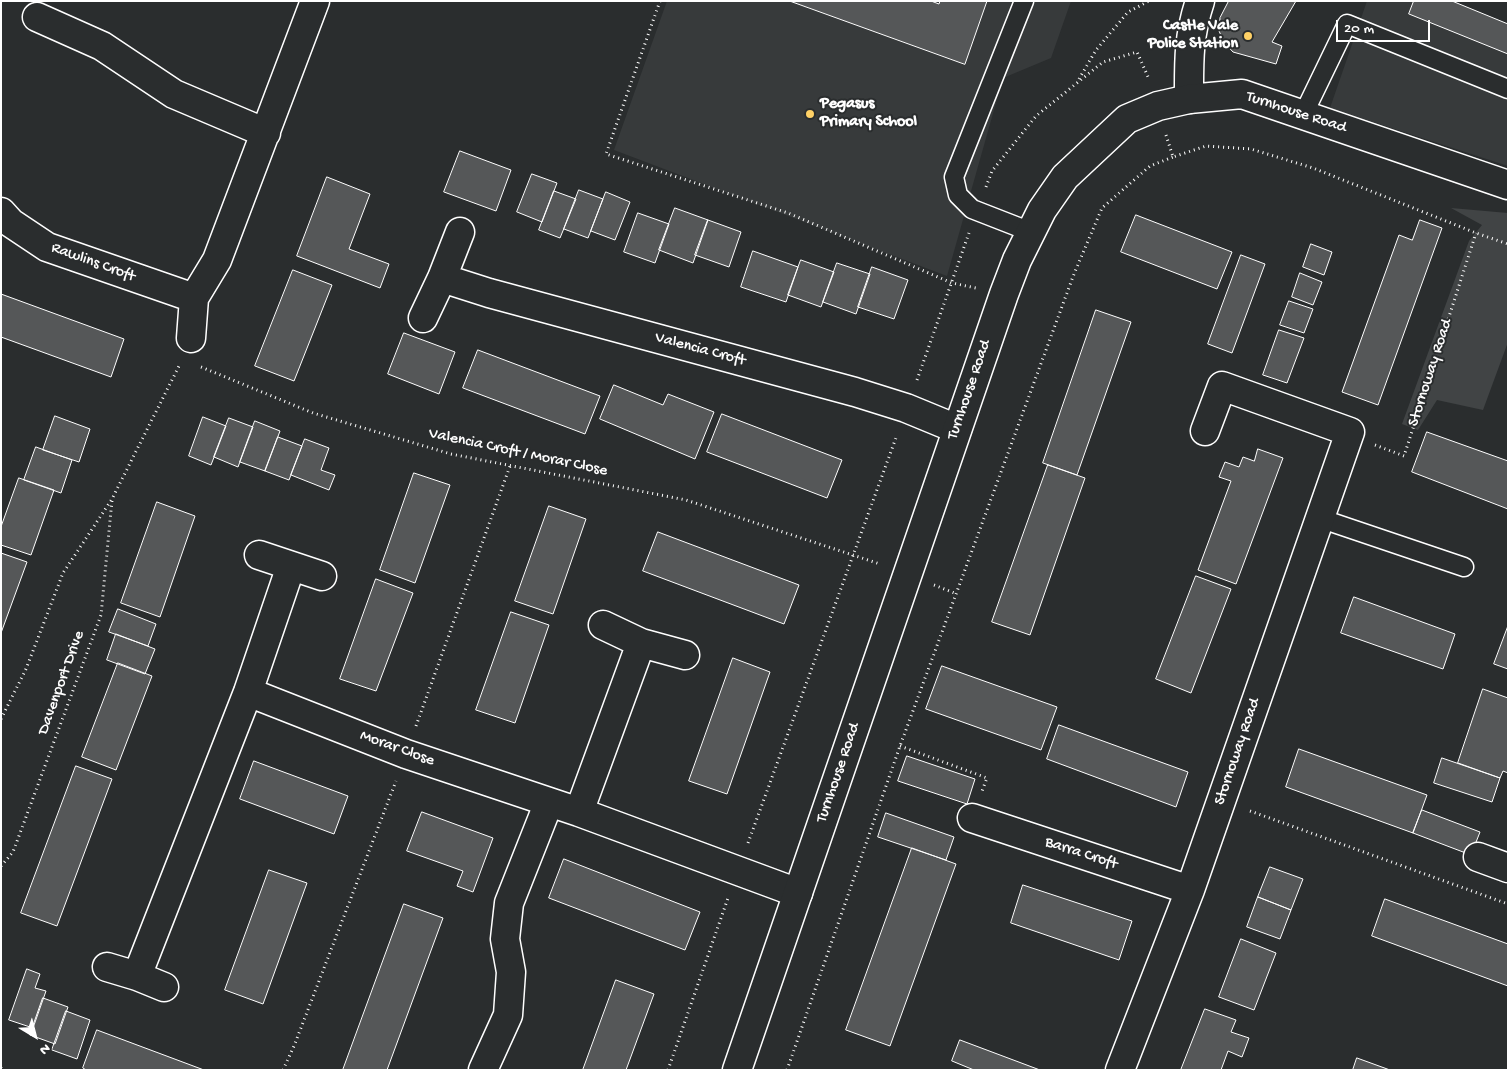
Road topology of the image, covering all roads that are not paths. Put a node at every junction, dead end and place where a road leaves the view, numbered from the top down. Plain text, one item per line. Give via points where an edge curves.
1 (315, 1) edge
2 (1024, 1) edge
3 (1200, 1) edge
4 (37, 17) dead end
5 (1508, 90) edge
6 (1189, 99) junction
7 (1303, 115) junction
8 (266, 133) junction
9 (1508, 185) edge
10 (1, 212) edge
11 (460, 232) dead end
12 (1031, 232) junction
13 (442, 278) junction
14 (194, 298) junction
15 (423, 318) dead end
16 (187, 348) road end
17 (957, 429) junction
18 (1205, 431) dead end
19 (1319, 518) junction
20 (259, 555) dead end
21 (291, 566) junction
22 (1464, 567) dead end
23 (322, 576) dead end
24 (603, 625) dead end
25 (641, 643) junction
26 (686, 655) dead end
27 (248, 692) junction
28 (549, 802) junction
29 (579, 812) junction
30 (972, 818) road end
31 (1478, 857) dead end
32 (1508, 868) edge
33 (1190, 890) junction
34 (798, 893) junction
35 (107, 967) dead end
36 (137, 976) junction
37 (164, 987) dead end
38 (483, 1070) edge
39 (737, 1070) edge
40 (1120, 1070) edge

1 - 8 street
2 - 12 lane via 954,177 958,195 972,209
3 - 6 street via 1189,52
4 - 8 street via 102,46 174,94
5 - 7 lane via 1347,24
6 - 7 street, Turnhouse Road via 1242,94
6 - 12 street, Turnhouse Road via 1158,106 1127,119 1065,177
7 - 9 street, Turnhouse Road
8 - 14 street via 217,260
10 - 14 street, Rawlins Croft via 11,223 47,247
11 - 13 street
12 - 17 street, Turnhouse Road via 1004,294
13 - 15 street
13 - 17 street, Valencia Croft via 855,392
14 - 16 street
17 - 34 street, Turnhouse Road
18 - 19 street, Stornoway Road via 1222,386 1350,432
19 - 22 lane
19 - 33 street, Stornoway Road
20 - 21 street
21 - 23 street
21 - 27 street
24 - 25 street
25 - 26 street
25 - 29 street
27 - 28 street, Morar Close via 406,754
27 - 36 street
28 - 29 street, Morar Close
28 - 38 street via 509,903 505,939 511,972 508,1015
29 - 34 street, Morar Close
30 - 33 street, Barra Croft
31 - 32 street
33 - 40 street, Stornoway Road
34 - 39 street, Turnhouse Road
35 - 36 street
36 - 37 street

